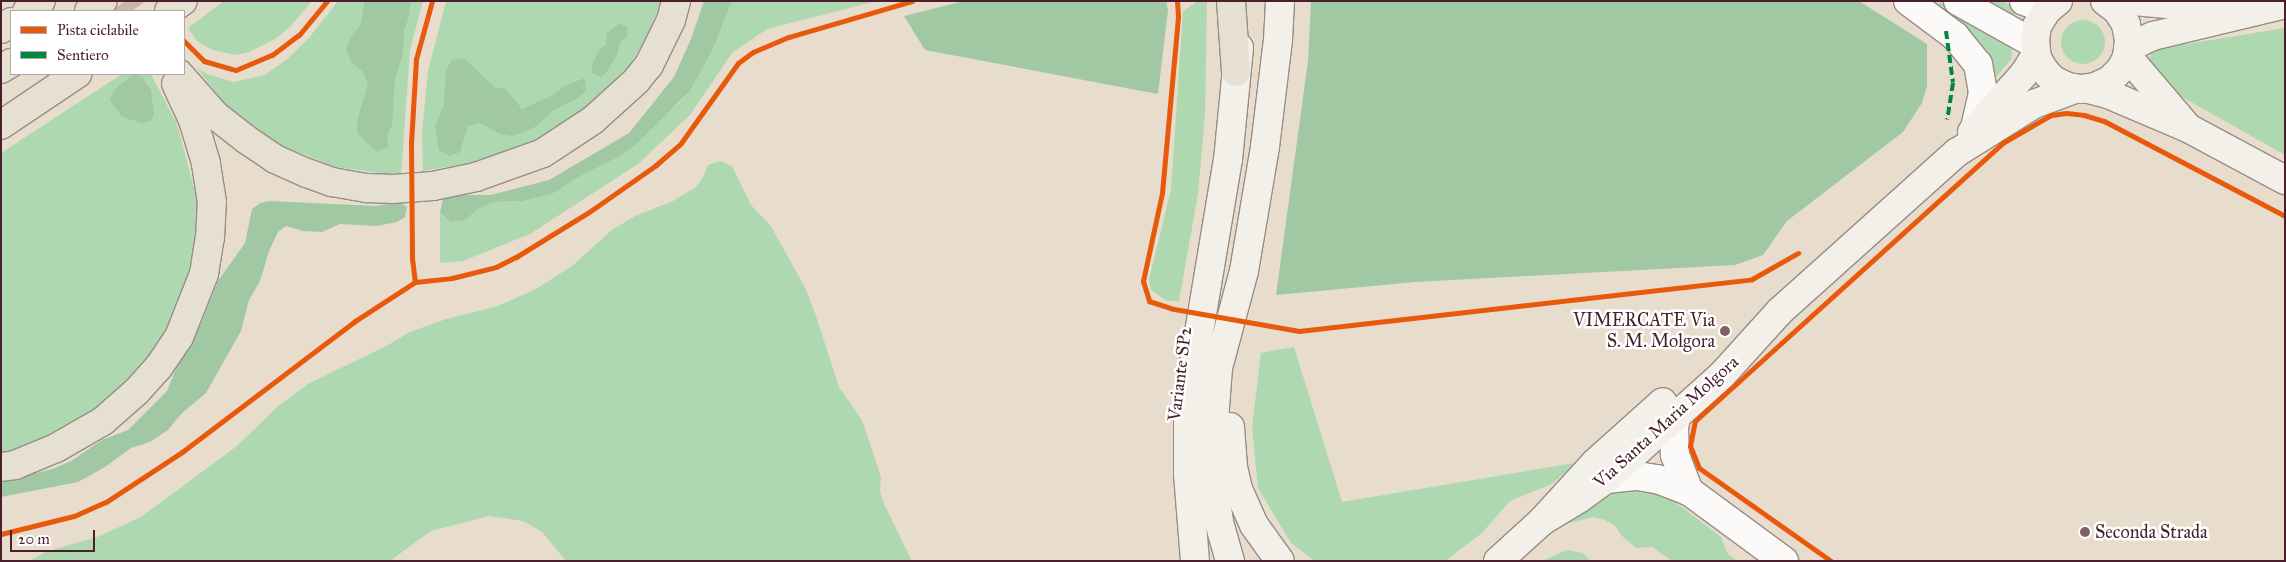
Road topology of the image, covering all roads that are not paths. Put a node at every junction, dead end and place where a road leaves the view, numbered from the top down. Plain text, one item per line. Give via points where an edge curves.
1 (41, 1) edge
2 (183, 1) edge
3 (676, 1) edge
4 (1231, 1) edge
5 (1242, 1) edge
6 (1280, 1) edge
7 (1908, 1) edge
8 (1958, 1) edge
9 (2105, 1) edge
10 (2133, 1) edge
11 (2281, 1) edge
12 (2043, 4) edge
13 (2285, 4) edge
14 (28, 10) edge
15 (170, 10) edge
16 (2036, 49) junction
17 (2128, 52) junction
18 (1236, 72) junction
19 (76, 75) edge
20 (171, 75) edge
21 (180, 75) edge
22 (2081, 89) junction
23 (1, 125) edge
24 (1975, 128) junction
25 (2188, 128) junction
26 (1956, 153) junction
27 (2285, 180) edge
28 (1244, 271) junction
29 (1780, 311) junction
30 (1676, 416) junction
31 (1, 467) edge
32 (1606, 479) junction
33 (1689, 492) junction
34 (1542, 521) junction
35 (1195, 561) edge
36 (1230, 561) edge
37 (1280, 561) edge
38 (1498, 561) edge
39 (1784, 561) edge

1 - 14 highway
2 - 15 highway
3 - 21 highway via 671,20 649,65 593,120 535,157 476,177 434,186 367,188 332,182 307,173 275,159 247,140 215,115
4 - 18 highway
5 - 18 street, Variante SP2
6 - 28 street, Variante SP2 via 1265,147
7 - 24 street, Via Santa Maria Molgora via 1955,36 1978,64 1983,94
8 - 16 street
9 - 17 street via 2117,10 2124,21
10 - 11 street via 2221,5
12 - 16 street, Via Santa Maria Molgora via 2037,26
13 - 17 street via 2153,36
16 - 22 street via 2042,68 2051,78 2062,85
16 - 24 street, Via Santa Maria Molgora via 2024,74
17 - 22 street, Via Santa Maria Molgora via 2110,80
17 - 25 street
18 - 35 street, Variante SP2 via 1228,160 1188,398 1188,467
19 - 23 highway
20 - 31 highway via 193,120 206,163 212,202 204,274 180,338 137,392 103,421 56,448 15,465
22 - 25 street via 2108,94
22 - 26 street, Via Santa Maria Molgora via 2034,104
24 - 26 street, Via Santa Maria Molgora
25 - 27 street
26 - 29 street, Via Santa Maria Molgora
28 - 36 street, Variante SP2 via 1218,368 1214,421 1214,486 1218,522
28 - 37 street via 1231,384 1233,467 1238,489 1254,525
29 - 30 street, Via Santa Maria Molgora via 1722,375
29 - 34 street, Via Santa Maria Molgora via 1703,367 1595,463
30 - 32 street, Via Santa Maria Molgora
30 - 33 street via 1675,455
32 - 33 street via 1637,476 1657,479
32 - 34 street, Via Santa Maria Molgora
33 - 39 street
34 - 38 street, Via Santa Maria Molgora

